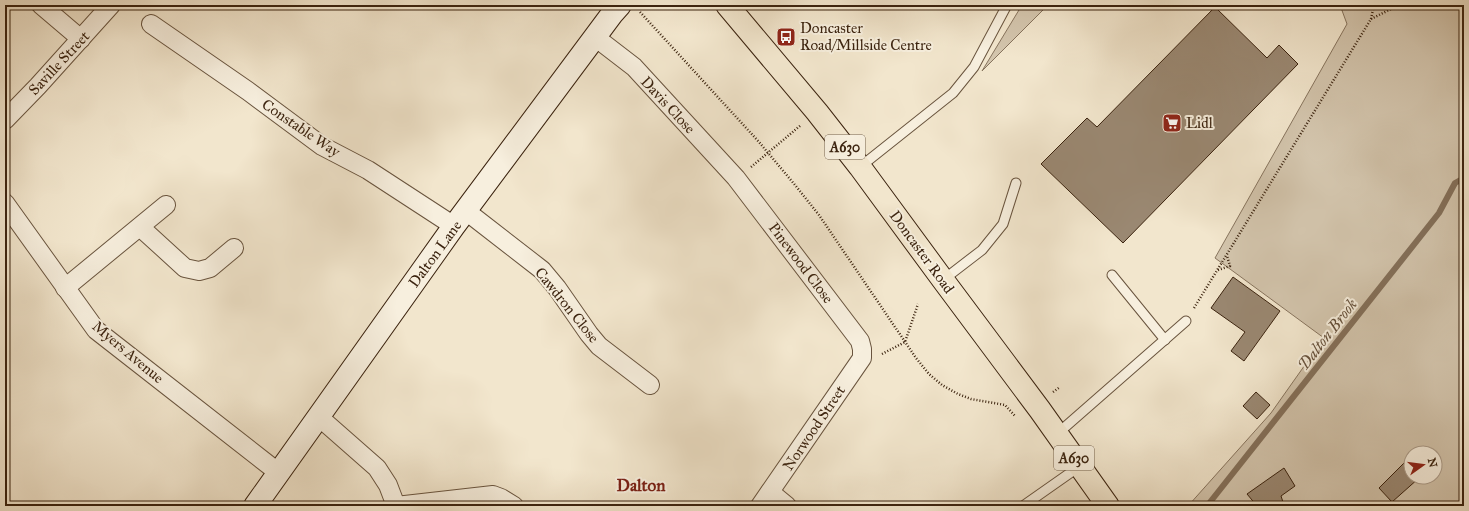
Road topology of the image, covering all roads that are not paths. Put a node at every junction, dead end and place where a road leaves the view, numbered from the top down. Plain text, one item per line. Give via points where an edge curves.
1 (41, 5) edge
2 (111, 5) edge
3 (727, 5) edge
4 (1007, 5) edge
5 (618, 8) edge
6 (151, 24) dead end
7 (595, 37) junction
8 (81, 39) junction
9 (5, 120) edge
10 (860, 167) junction
11 (736, 178) joint
12 (1016, 183) dead end
13 (5, 203) edge
14 (166, 205) dead end
15 (460, 218) junction
16 (140, 227) junction
17 (234, 248) dead end
18 (1112, 274) dead end
19 (943, 280) junction
20 (65, 288) junction
21 (1186, 321) road end
22 (1165, 340) junction
23 (862, 354) joint
24 (650, 385) dead end
25 (319, 417) junction
26 (1057, 434) junction
27 (1080, 466) junction
28 (279, 473) junction
29 (765, 499) edge
30 (255, 506) edge
31 (396, 506) edge
32 (514, 506) edge
33 (787, 506) edge
34 (1024, 506) edge
35 (1108, 506) edge

1 - 8 street
2 - 8 street, Saville Street
3 - 10 main road, Doncaster Road / A630
4 - 10 lane via 974,67 953,93
5 - 7 street, Dalton Lane
6 - 15 street, Constable Way via 322,146
7 - 11 street, Davis Close via 634,67
7 - 15 street, Dalton Lane
8 - 9 street, Saville Street
10 - 19 main road, Doncaster Road / A630
11 - 23 street, Pinewood Close via 860,341
12 - 19 lane via 1003,224 982,250
13 - 20 street, Myers Avenue
14 - 16 street
15 - 24 street, Cawdron Close via 542,270 600,346
15 - 25 street, Dalton Lane
16 - 17 street via 185,268 199,271 210,268
16 - 20 street
18 - 22 lane
19 - 26 main road, Doncaster Road / A630
20 - 28 street, Myers Avenue via 96,330
21 - 22 lane
22 - 26 lane
23 - 29 street, Norwood Street
25 - 28 street, Dalton Lane
25 - 31 street via 377,468 388,485
26 - 27 main road, Doncaster Road / A630
27 - 34 lane
27 - 35 main road, Doncaster Road / A630
28 - 30 street, Dalton Lane
29 - 33 street
31 - 32 street via 493,495

